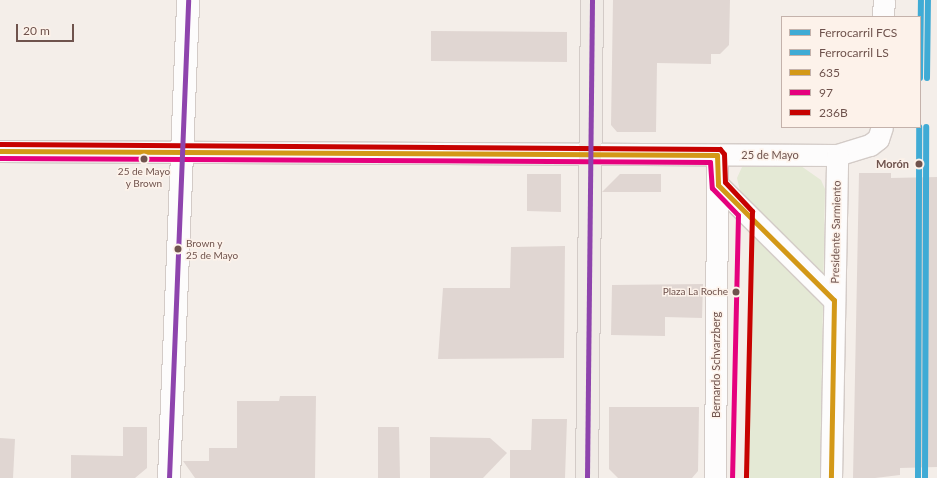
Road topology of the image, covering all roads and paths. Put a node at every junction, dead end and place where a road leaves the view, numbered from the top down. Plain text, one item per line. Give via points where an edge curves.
1 (188, 0) edge
2 (592, 0) edge
3 (884, 0) edge
4 (883, 16) edge
5 (882, 128) edge
6 (0, 151) edge
7 (182, 152) junction
8 (588, 154) junction
9 (717, 155) junction
10 (837, 155) junction
11 (718, 186) junction
12 (834, 300) junction
13 (169, 478) edge
14 (587, 478) edge
15 (715, 478) edge
16 (831, 478) edge

1 - 7 street
2 - 8 main road
3 - 4 street
5 - 10 street, 25 de Mayo via 870,145
6 - 7 street, 25 de Mayo
7 - 8 street, 25 de Mayo
7 - 13 street
8 - 9 street, 25 de Mayo
8 - 14 main road
9 - 10 street, 25 de Mayo
9 - 11 street, Bernardo Schvarzberg
10 - 12 street, Presidente Sarmiento
11 - 12 street
11 - 15 street, Bernardo Schvarzberg
12 - 16 street, Presidente Sarmiento

